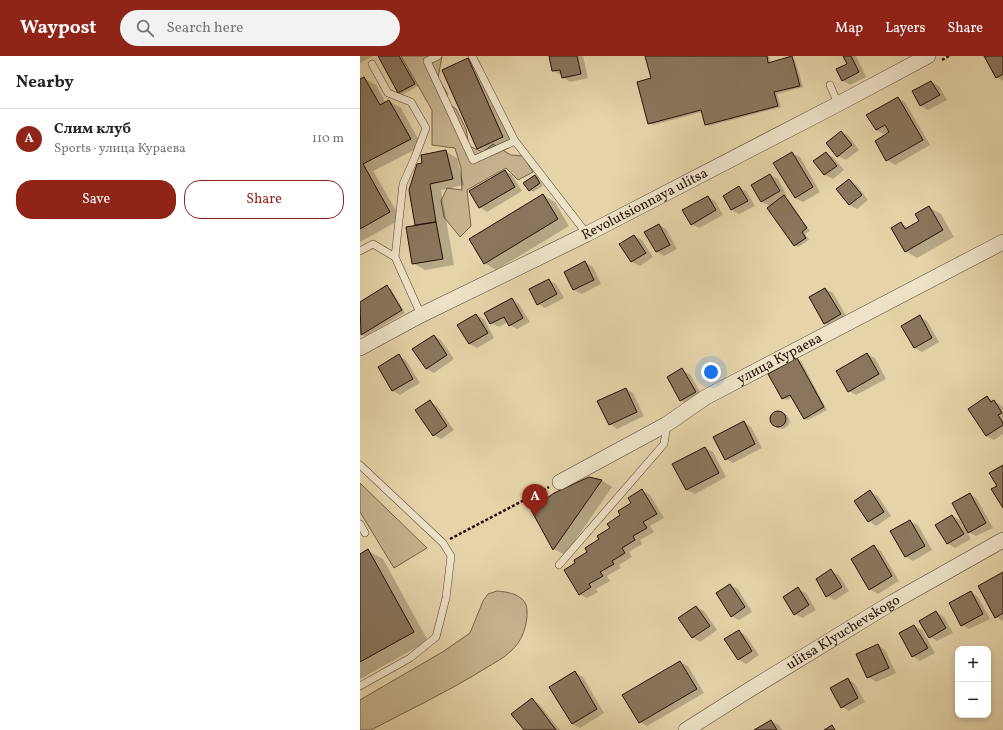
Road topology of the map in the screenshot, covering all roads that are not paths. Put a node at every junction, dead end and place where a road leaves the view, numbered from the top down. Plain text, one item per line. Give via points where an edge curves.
1 (438, 56) edge
2 (472, 56) edge
3 (928, 56) edge
4 (372, 64) dead end
5 (830, 85) dead end
6 (838, 104) junction
7 (515, 141) junction
8 (587, 234) junction
9 (1003, 242) edge
10 (360, 251) edge
11 (395, 257) junction
12 (421, 315) junction
13 (360, 348) edge
14 (667, 424) junction
15 (360, 465) edge
16 (560, 482) road end
17 (360, 524) edge
18 (365, 534) dead end
19 (1003, 540) edge
20 (559, 565) dead end
21 (360, 686) edge
22 (686, 730) edge

1 - 7 lane via 427,61 473,160
2 - 7 lane
3 - 6 street, Revolutsionnaya ulitsa
4 - 11 lane via 388,93 411,102 426,128 403,184
5 - 6 lane
6 - 8 street, Revolutsionnaya ulitsa
7 - 8 lane
8 - 12 street, Revolutsionnaya ulitsa
9 - 14 street, улица Кураева via 706,397
10 - 11 lane via 373,244
11 - 12 lane
12 - 13 street, Revolutsionnaya ulitsa
14 - 16 street, улица Кураева
14 - 20 lane via 664,444
15 - 21 lane via 443,542 451,556 446,598 436,637 410,658
17 - 18 lane
19 - 22 street, ulitsa Klyuchevskogo via 893,602

